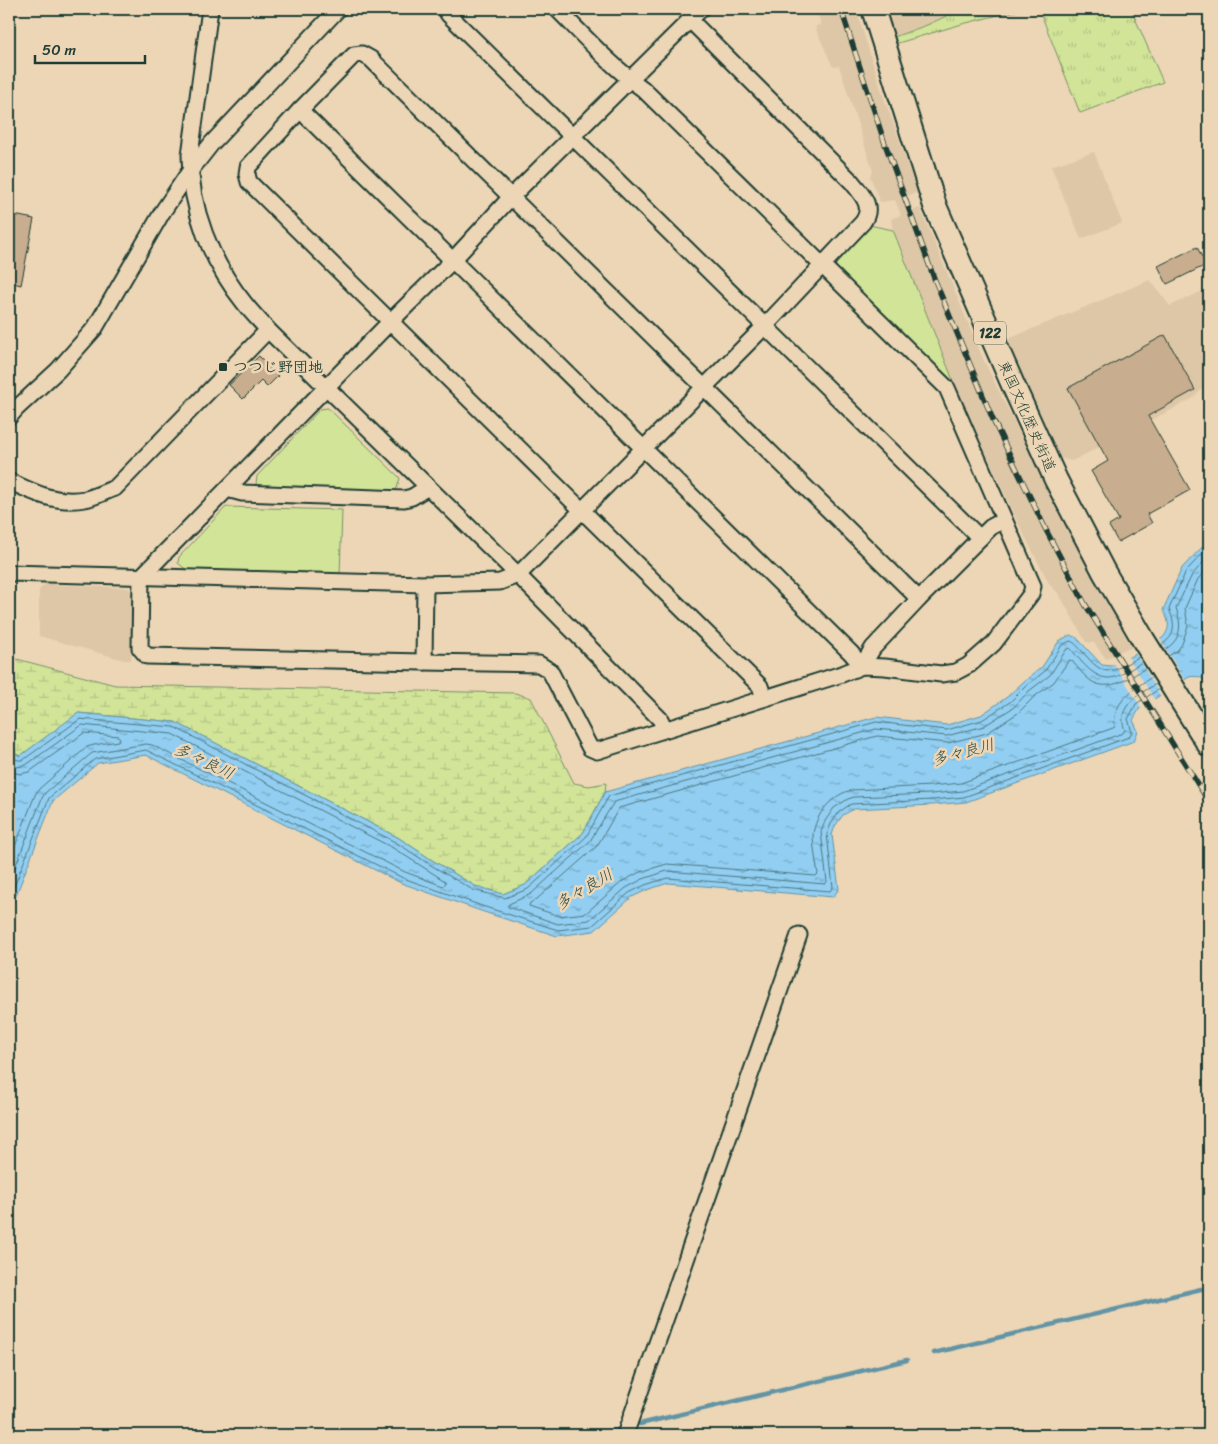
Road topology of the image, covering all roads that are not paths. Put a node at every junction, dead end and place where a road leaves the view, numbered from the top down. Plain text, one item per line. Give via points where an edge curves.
1 (210, 9) edge
2 (338, 9) edge
3 (445, 9) edge
4 (557, 9) edge
5 (701, 9) edge
6 (873, 9) edge
7 (690, 20) junction
8 (630, 80) junction
9 (300, 110) junction
10 (572, 137) junction
11 (190, 171) junction
12 (510, 198) junction
13 (453, 260) junction
14 (823, 266) junction
15 (390, 322) junction
16 (765, 326) junction
17 (268, 330) junction
18 (327, 387) junction
19 (704, 387) junction
20 (9, 417) edge
21 (643, 448) junction
22 (9, 481) edge
23 (428, 487) junction
24 (227, 489) junction
25 (581, 510) junction
26 (1004, 520) junction
27 (980, 538) junction
28 (9, 573) edge
29 (518, 575) junction
30 (141, 577) junction
31 (426, 584) junction
32 (919, 599) junction
33 (424, 662) junction
34 (862, 666) junction
35 (764, 698) junction
36 (665, 729) junction
37 (1209, 745) edge
38 (799, 935) dead end
39 (625, 1435) edge

1 - 11 street
2 - 11 street
3 - 10 street
4 - 8 street
5 - 7 street
6 - 37 highway, 東国文化歴史街道 / 122 via 935,206 1056,480 1104,572
7 - 8 street
7 - 14 street via 852,182 865,200 868,209 865,218
8 - 10 street
8 - 14 street via 643,89
9 - 12 street via 354,55 362,54 371,59
9 - 13 street
9 - 15 street via 248,168 249,182
10 - 12 street
10 - 16 street
11 - 17 street via 206,240 226,277
11 - 20 street via 95,328 58,370
12 - 13 street
12 - 19 street
13 - 15 street
13 - 21 street
14 - 16 street
14 - 26 street via 947,388
15 - 18 street
15 - 25 street
16 - 19 street
16 - 27 street
17 - 18 street
17 - 22 street via 115,488 86,499 59,499 37,495
18 - 23 street
18 - 24 street
19 - 21 street
19 - 32 street
21 - 25 street
21 - 34 street
23 - 24 street via 404,499 242,493
23 - 29 street
24 - 30 street
25 - 29 street
25 - 35 street via 760,686
26 - 27 street
26 - 34 street via 1033,586 1031,594 994,643 956,672 941,674
27 - 32 street
28 - 30 street
29 - 31 street via 500,582
29 - 36 street via 660,720
30 - 31 street
30 - 33 street via 140,648 147,656
31 - 33 street
32 - 34 street via 873,648
33 - 36 street via 539,664 550,671 590,748 597,751
34 - 35 street
35 - 36 street
38 - 39 street

